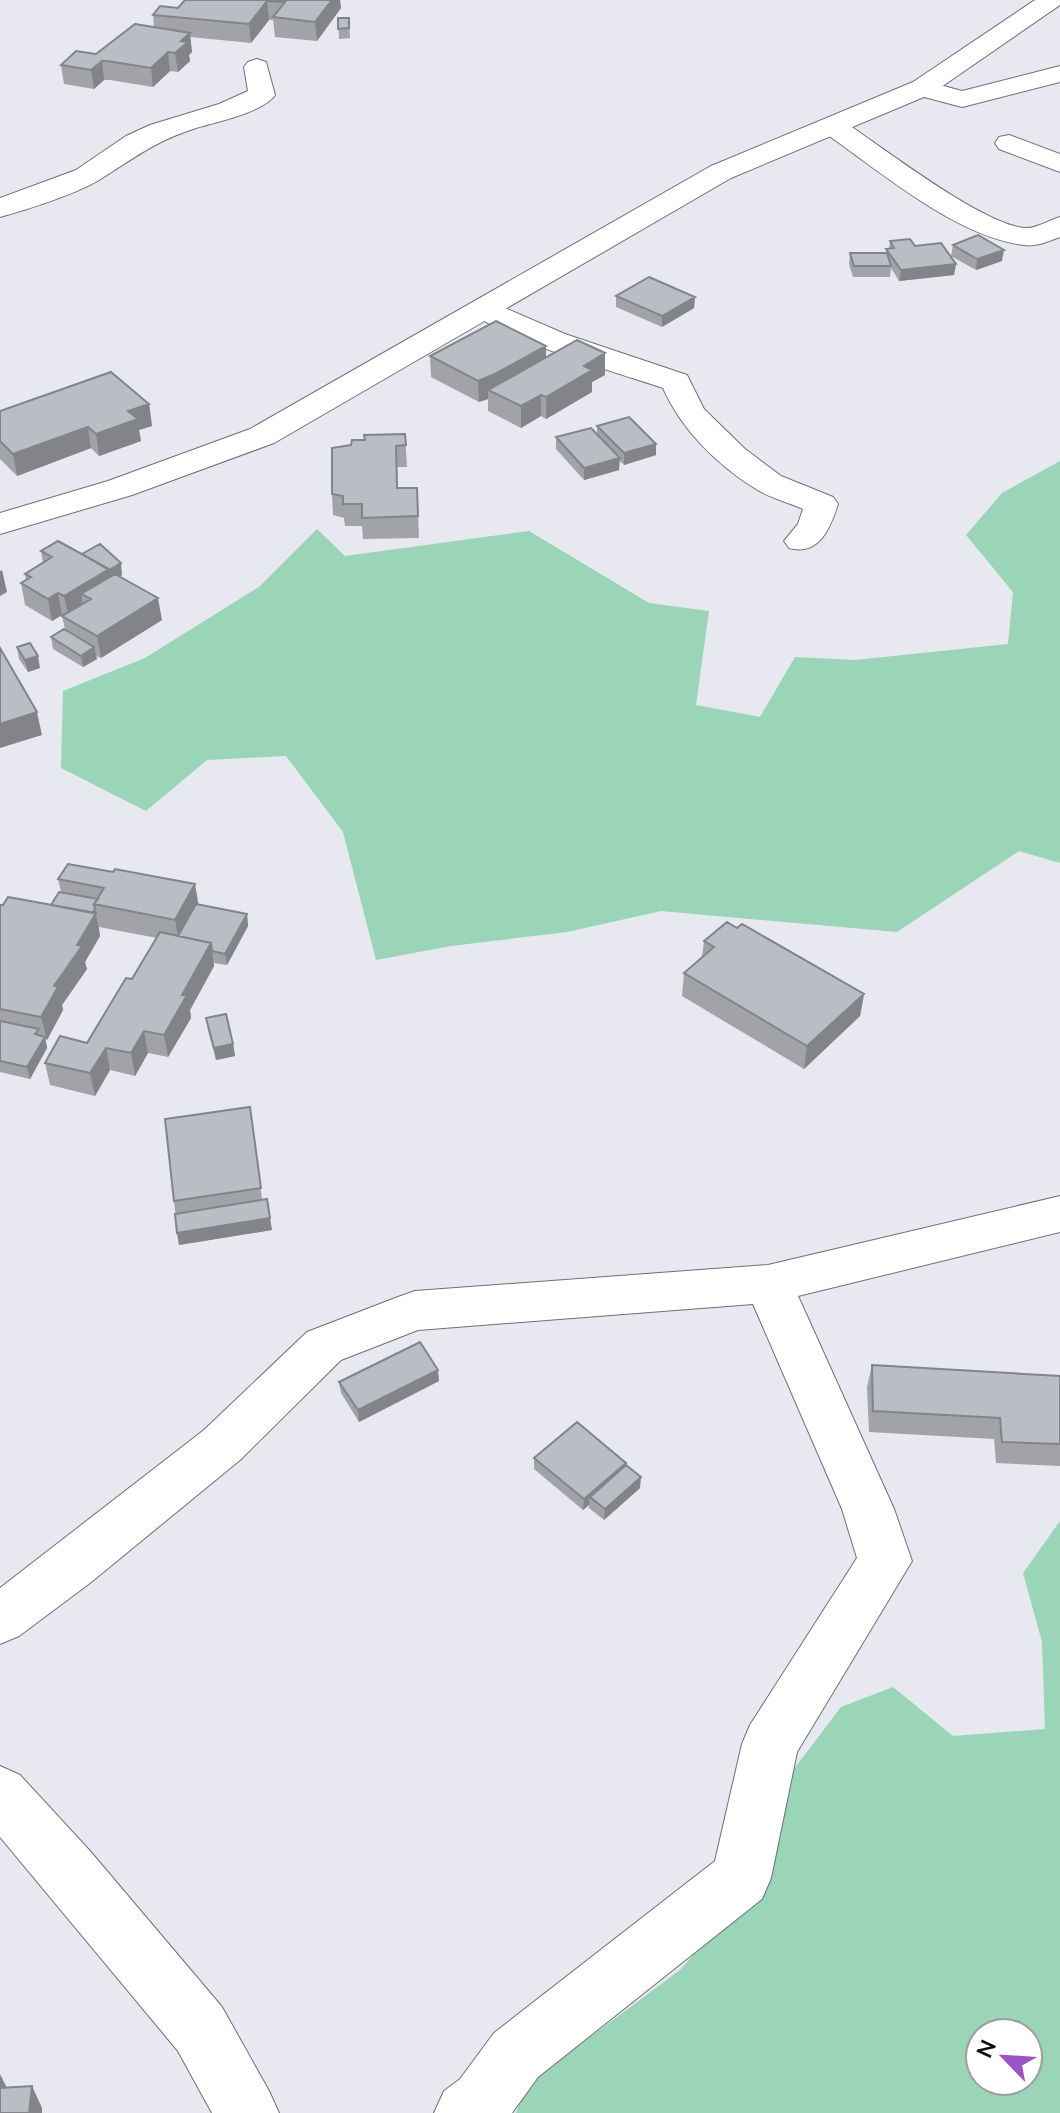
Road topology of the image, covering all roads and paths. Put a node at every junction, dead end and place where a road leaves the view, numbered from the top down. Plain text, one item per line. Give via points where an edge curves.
1 (1051, 0) edge
2 (257, 67) dead end
3 (1060, 74) edge
4 (922, 88) junction
5 (834, 127) junction
6 (1009, 143) dead end
7 (1060, 164) edge
8 (0, 208) edge
9 (1060, 226) edge
10 (484, 308) junction
11 (0, 524) edge
12 (801, 541) dead end
13 (1060, 1214) edge
14 (768, 1284) junction
15 (0, 1619) edge
16 (0, 1794) edge
17 (247, 2113) edge
18 (466, 2113) edge

1 - 4 street
2 - 8 street via 262,95 160,131 86,176
3 - 4 street via 962,99
4 - 5 street
5 - 9 street via 1004,234 1030,238
5 - 10 street via 721,172
6 - 7 street
10 - 11 street via 262,436 120,488
10 - 12 street via 561,345 676,382 690,413 733,456 769,483 821,504 814,526
13 - 14 street
14 - 15 street via 415,1311 324,1346 222,1445
14 - 18 street via 868,1509 885,1561 770,1744 741,1878 516,2055 482,2101
16 - 17 street via 200,2029

